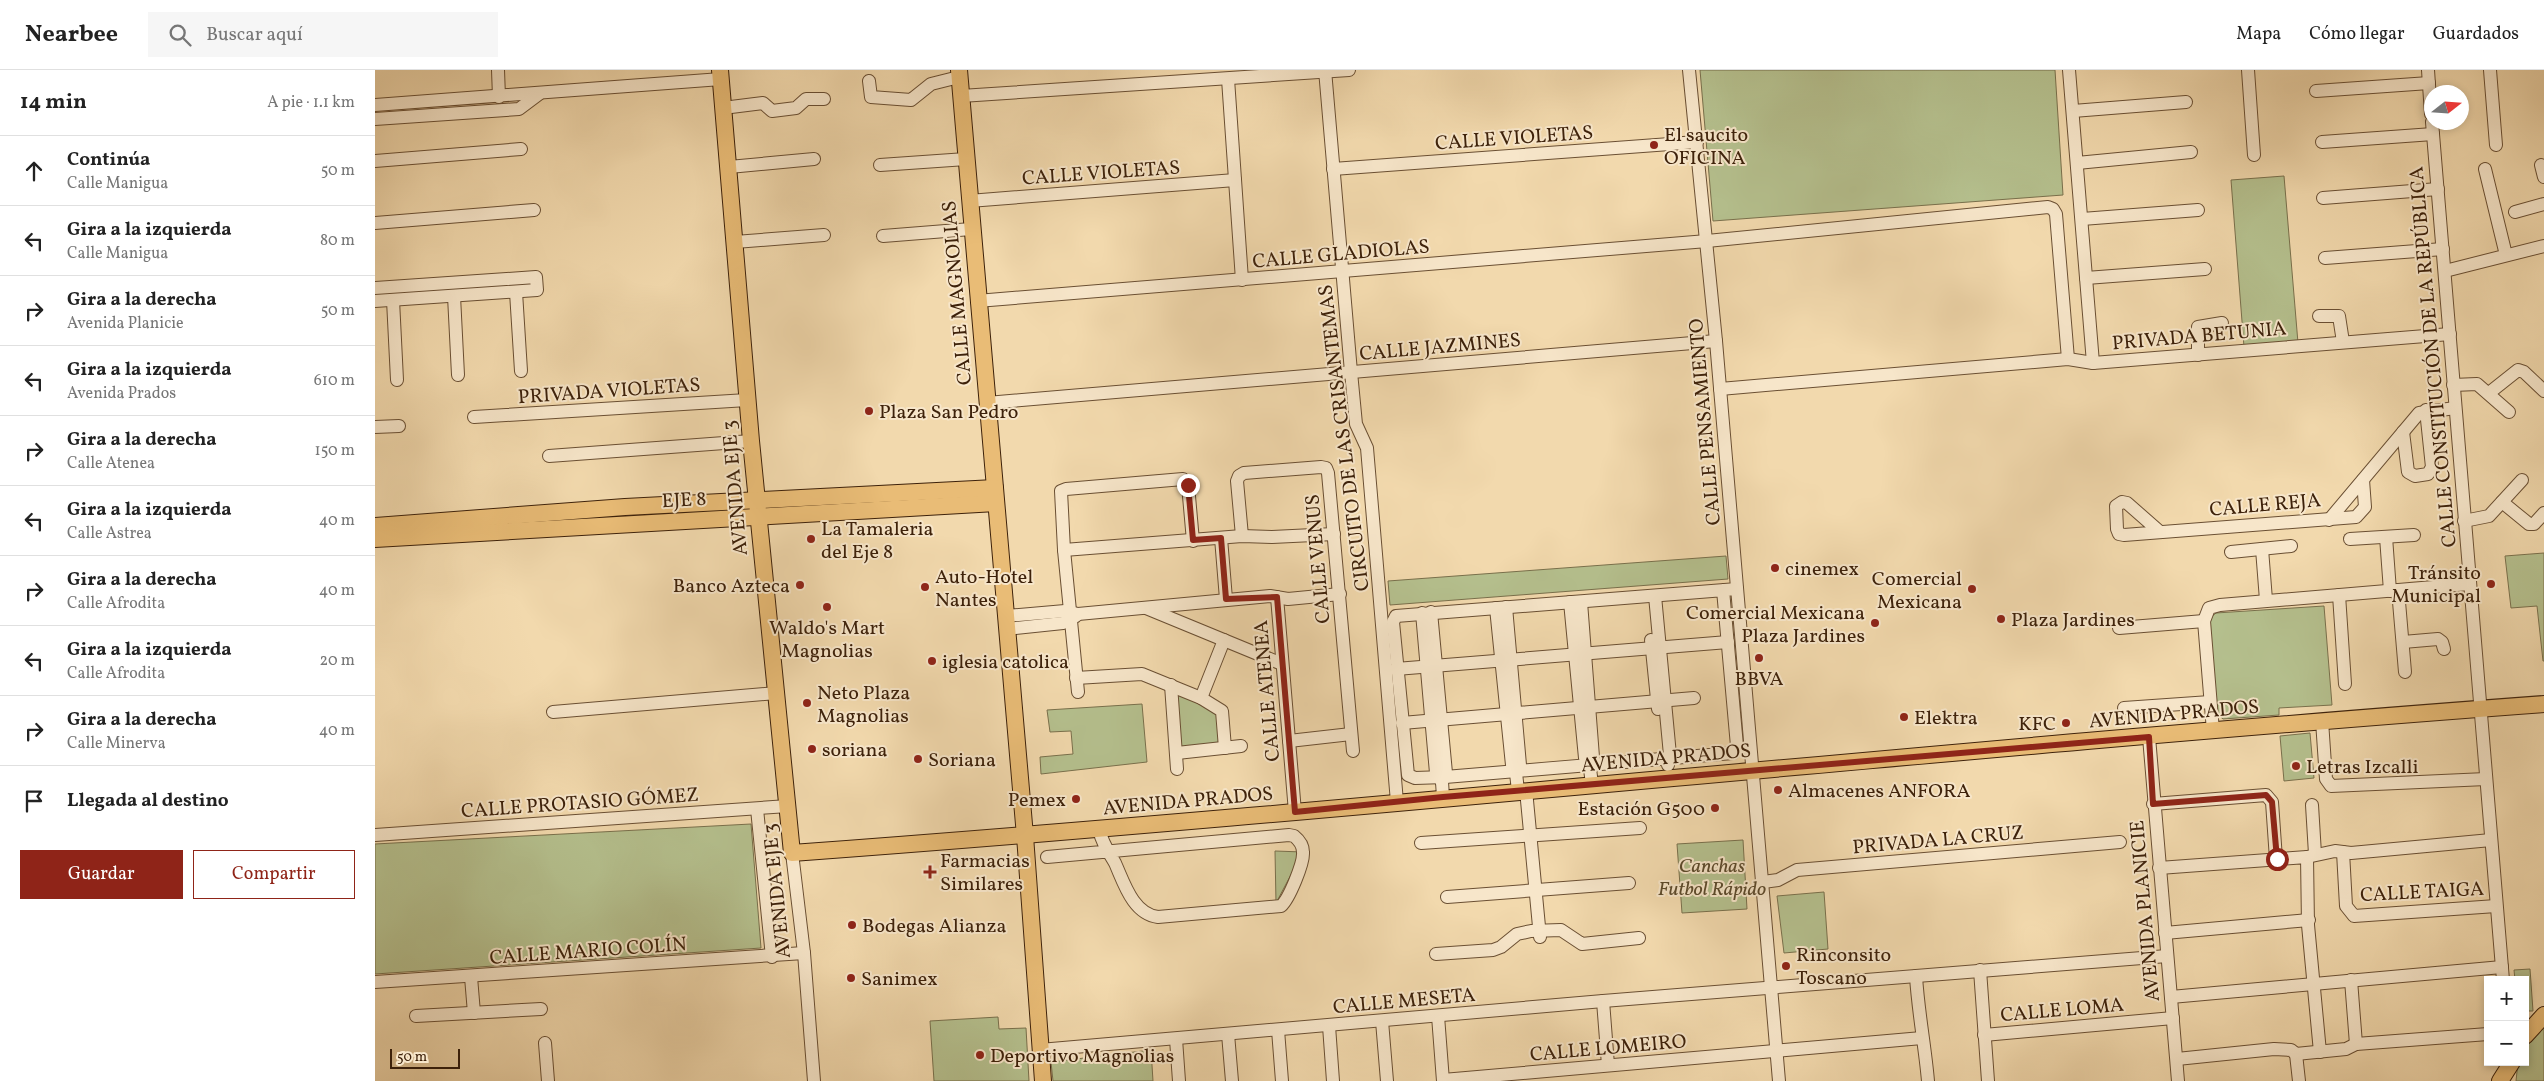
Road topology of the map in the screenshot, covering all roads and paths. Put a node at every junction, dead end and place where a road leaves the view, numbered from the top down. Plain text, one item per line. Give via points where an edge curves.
1 (497, 70) edge
2 (1349, 70) edge
3 (1689, 70) edge
4 (2069, 70) edge
5 (2248, 70) edge
6 (2490, 70) edge
7 (1325, 71) edge
8 (725, 73) edge
9 (959, 74) edge
10 (2429, 76) edge
11 (1228, 79) junction
12 (869, 81) dead end
13 (2316, 91) dead end
14 (539, 94) junction
15 (961, 96) junction
16 (499, 97) junction
17 (824, 99) dead end
18 (2186, 102) dead end
19 (375, 105) edge
20 (723, 108) junction
21 (2073, 111) junction
22 (375, 119) edge
23 (2424, 129) edge
24 (2433, 130) edge
25 (1697, 142) junction
26 (2321, 142) dead end
27 (2496, 145) dead end
28 (521, 149) dead end
29 (2191, 152) dead end
30 (2255, 155) dead end
31 (814, 159) dead end
32 (966, 159) junction
33 (375, 161) edge
34 (2077, 163) junction
35 (880, 165) dead end
36 (729, 167) junction
37 (1333, 169) junction
38 (2485, 169) dead end
39 (1235, 180) junction
40 (2438, 189) junction
41 (2323, 198) dead end
42 (969, 201) junction
43 (2544, 204) edge
44 (534, 210) dead end
45 (2198, 210) dead end
46 (2515, 212) dead end
47 (2082, 219) junction
48 (375, 223) edge
49 (971, 229) junction
50 (825, 235) dead end
51 (883, 236) dead end
52 (1707, 241) junction
53 (735, 242) junction
54 (2544, 246) edge
55 (2443, 249) junction
56 (2506, 255) junction
57 (2325, 258) dead end
58 (2205, 269) dead end
59 (2445, 271) junction
60 (1343, 272) junction
61 (2086, 278) junction
62 (1242, 280) junction
63 (375, 288) edge
64 (516, 292) junction
65 (454, 296) junction
66 (393, 300) junction
67 (375, 301) edge
68 (977, 301) junction
69 (2319, 316) dead end
70 (2222, 323) dead end
71 (2450, 334) junction
72 (1717, 342) junction
73 (2343, 342) junction
74 (2198, 355) junction
75 (2068, 359) junction
76 (2093, 363) junction
77 (521, 371) dead end
78 (1351, 372) junction
79 (458, 375) dead end
80 (397, 380) dead end
81 (2453, 385) junction
82 (1720, 389) junction
83 (2544, 391) edge
84 (2489, 393) junction
85 (747, 400) junction
86 (987, 403) junction
87 (2455, 408) junction
88 (2426, 410) junction
89 (2509, 412) dead end
90 (474, 417) dead end
91 (399, 426) dead end
92 (375, 428) edge
93 (2403, 432) junction
94 (751, 441) junction
95 (549, 456) dead end
96 (2363, 480) junction
97 (2522, 480) dead end
98 (995, 496) junction
99 (2502, 502) junction
100 (758, 508) junction
101 (2544, 513) edge
102 (2329, 520) junction
103 (2464, 521) junction
104 (375, 526) edge
105 (2159, 532) junction
106 (1334, 534) junction
107 (2414, 535) dead end
108 (1242, 536) junction
109 (2386, 537) junction
110 (1221, 538) junction
111 (375, 539) edge
112 (2350, 539) dead end
113 (1193, 540) junction
114 (2291, 546) dead end
115 (2262, 549) junction
116 (1064, 550) junction
117 (2231, 552) dead end
118 (2469, 584) junction
119 (1737, 589) junction
120 (1723, 590) junction
121 (2394, 590) junction
122 (1339, 594) junction
123 (2339, 595) junction
124 (1651, 596) junction
125 (1277, 597) junction
126 (1226, 599) junction
127 (2266, 600) junction
128 (1576, 602) junction
129 (1144, 607) junction
130 (1501, 607) junction
131 (1427, 612) junction
132 (1073, 615) junction
133 (2204, 621) junction
134 (1006, 623) junction
135 (2119, 628) dead end
136 (1223, 640) junction
137 (1728, 642) junction
138 (2403, 642) junction
139 (1656, 647) junction
140 (2444, 649) dead end
141 (1580, 653) junction
142 (1507, 660) junction
143 (1283, 664) junction
144 (1431, 666) junction
145 (1396, 669) junction
146 (2405, 672) dead end
147 (1076, 678) junction
148 (2345, 684) dead end
149 (1171, 685) junction
150 (1077, 692) dead end
151 (776, 693) junction
152 (1201, 698) junction
153 (1694, 698) dead end
154 (1661, 701) junction
155 (2210, 702) junction
156 (2544, 704) edge
157 (1584, 707) junction
158 (2124, 708) dead end
159 (2479, 709) junction
160 (553, 712) dead end
161 (1511, 713) junction
162 (1437, 720) junction
163 (2322, 721) junction
164 (1402, 724) junction
165 (2213, 730) junction
166 (1351, 734) junction
167 (2149, 737) junction
168 (1289, 741) junction
169 (1241, 746) dead end
170 (1225, 748) junction
171 (1353, 751) dead end
172 (1177, 752) junction
173 (1668, 765) junction
174 (1177, 769) dead end
175 (1516, 771) junction
176 (1590, 771) junction
177 (1754, 771) junction
178 (2486, 779) junction
179 (1442, 783) junction
180 (1522, 791) junction
181 (1397, 802) junction
182 (2153, 804) junction
183 (2312, 805) dead end
184 (788, 806) junction
185 (757, 809) junction
186 (1295, 812) junction
187 (1640, 828) dead end
188 (1099, 829) junction
189 (375, 834) edge
190 (1025, 836) junction
191 (1531, 836) junction
192 (2491, 840) junction
193 (2119, 842) dead end
194 (1421, 843) dead end
195 (2343, 852) junction
196 (792, 853) junction
197 (1108, 853) junction
198 (2311, 855) junction
199 (1047, 857) dead end
200 (2277, 859) junction
201 (2159, 868) junction
202 (1763, 882) junction
203 (1629, 883) dead end
204 (1536, 891) junction
205 (1447, 897) dead end
206 (2496, 906) junction
207 (2309, 920) junction
208 (2165, 932) junction
209 (1540, 935) junction
210 (1639, 938) dead end
211 (804, 953) junction
212 (1436, 954) dead end
213 (2167, 956) junction
214 (772, 957) junction
215 (1980, 970) junction
216 (2502, 973) edge
217 (1915, 976) junction
218 (471, 977) junction
219 (2351, 980) junction
220 (375, 982) edge
221 (2313, 983) junction
222 (1772, 987) junction
223 (2171, 997) junction
224 (1603, 1001) junction
225 (541, 1009) dead end
226 (474, 1013) junction
227 (2544, 1015) edge
228 (416, 1016) dead end
229 (1438, 1016) junction
230 (2173, 1018) junction
231 (1382, 1021) junction
232 (1329, 1026) junction
233 (1278, 1030) junction
234 (2529, 1032) edge
235 (1228, 1034) junction
236 (2484, 1034) edge
237 (1984, 1035) junction
238 (1922, 1038) junction
239 (1176, 1039) junction
240 (545, 1043) dead end
241 (2356, 1044) junction
242 (1040, 1050) junction
243 (1776, 1051) junction
244 (2320, 1052) junction
245 (2296, 1054) junction
246 (2177, 1059) junction
247 (1608, 1065) junction
248 (1443, 1080) edge
249 (548, 1081) edge
250 (814, 1081) edge
251 (1043, 1081) edge
252 (1179, 1081) edge
253 (1232, 1081) edge
254 (1282, 1081) edge
255 (1333, 1081) edge
256 (1387, 1081) edge
257 (1779, 1081) edge
258 (1928, 1081) edge
259 (1988, 1081) edge
260 (2178, 1081) edge
261 (2299, 1081) edge

1 - 16 street
2 - 7 street
3 - 25 street, CALLE PENSAMIENTO
4 - 21 street, PRIVADA BETUNIA
5 - 30 street
6 - 27 street
7 - 11 street
7 - 37 street, CIRCUITO DE LAS CRISANTEMAS
8 - 14 street
8 - 20 main road, AVENIDA EJE 3
9 - 12 street via 931,84 911,100 871,97
9 - 15 main road, CALLE MAGNOLIAS
10 - 13 street
11 - 15 street
11 - 39 street
14 - 16 street
14 - 22 street via 519,109
15 - 32 main road, CALLE MAGNOLIAS
16 - 19 street
17 - 20 street via 806,99 796,108 772,111 763,103
18 - 21 street
20 - 36 main road, AVENIDA EJE 3
21 - 34 street, PRIVADA BETUNIA
23 - 26 street
24 - 40 street, CALLE CONSTITUCIÓN DE LA REPÚBLICA
25 - 37 street, CALLE VIOLETAS
25 - 52 street, CALLE PENSAMIENTO
28 - 33 street
29 - 34 street
31 - 36 street
32 - 35 street
32 - 42 main road, CALLE MAGNOLIAS
34 - 47 street, PRIVADA BETUNIA
36 - 53 main road, AVENIDA EJE 3
37 - 60 street, CIRCUITO DE LAS CRISANTEMAS
38 - 56 street
39 - 42 street, CALLE VIOLETAS
39 - 62 street
40 - 41 street
40 - 55 street, CALLE CONSTITUCIÓN DE LA REPÚBLICA
42 - 49 main road, CALLE MAGNOLIAS
43 - 46 street
44 - 48 street
45 - 47 street
47 - 61 street, PRIVADA BETUNIA
49 - 51 street
49 - 68 main road, CALLE MAGNOLIAS
50 - 53 street
52 - 60 street, CALLE GLADIOLAS
52 - 72 street, CALLE PENSAMIENTO
52 - 75 street, CALLE GLADIOLAS via 2051,208 2056,214
53 - 85 main road, AVENIDA EJE 3
54 - 56 street
55 - 57 street
55 - 59 street, CALLE CONSTITUCIÓN DE LA REPÚBLICA
56 - 59 street
58 - 61 street
59 - 71 street, CALLE CONSTITUCIÓN DE LA REPÚBLICA
60 - 62 street, CALLE GLADIOLAS
60 - 78 street, CIRCUITO DE LAS CRISANTEMAS
61 - 76 street, PRIVADA BETUNIA
62 - 68 street, CALLE GLADIOLAS
63 - 64 street via 536,277 537,290
64 - 65 street
64 - 77 street
65 - 66 street
65 - 79 street
66 - 67 street
66 - 80 street
68 - 86 main road, CALLE MAGNOLIAS
69 - 73 street via 2339,316
70 - 74 street via 2198,327
71 - 73 street, PRIVADA BETUNIA
71 - 81 street, CALLE CONSTITUCIÓN DE LA REPÚBLICA
72 - 78 street, CALLE JAZMINES
72 - 82 street, CALLE PENSAMIENTO
73 - 74 street, PRIVADA BETUNIA
74 - 76 street, PRIVADA BETUNIA
75 - 76 street
75 - 82 street
78 - 86 street, CALLE JAZMINES
78 - 181 street, CIRCUITO DE LAS CRISANTEMAS via 1357,424 1367,448
81 - 84 street via 2475,383
81 - 87 street, CALLE CONSTITUCIÓN DE LA REPÚBLICA
82 - 119 street, CALLE PENSAMIENTO
83 - 84 street via 2518,370
84 - 89 street
85 - 90 street, PRIVADA VIOLETAS
85 - 94 main road, AVENIDA EJE 3
86 - 98 main road, CALLE MAGNOLIAS
87 - 88 street
87 - 103 street, CALLE CONSTITUCIÓN DE LA REPÚBLICA
88 - 93 street, CALLE REJA via 2418,414
88 - 93 street via 2432,467 2428,474 2412,476 2408,472
91 - 92 street
93 - 96 street, CALLE REJA
94 - 95 street
94 - 100 main road, AVENIDA EJE 3
96 - 102 street, CALLE REJA
96 - 102 street via 2366,506 2360,515
97 - 99 street
98 - 100 main road, EJE 8
98 - 134 main road, CALLE MAGNOLIAS
99 - 101 street via 2529,524 2534,524
99 - 103 street via 2487,518
100 - 104 main road, EJE 8 via 625,507
100 - 111 main road, EJE 8
100 - 151 main road, AVENIDA EJE 3
102 - 105 street, CALLE REJA
103 - 118 street, CALLE CONSTITUCIÓN DE LA REPÚBLICA
105 - 105 street, CALLE REJA via 2119,534 2115,508 2122,502 2127,503
106 - 108 street via 1272,538
106 - 108 street, CALLE VENUS via 1328,473 1321,467 1239,476
106 - 122 street, CALLE VENUS
107 - 109 street
108 - 110 street
109 - 112 street
109 - 121 street
110 - 113 street
110 - 126 street
113 - 116 street
113 - 116 street via 1188,485 1180,478 1063,489 1060,496
114 - 115 street
115 - 117 street
115 - 127 street
116 - 132 street
118 - 121 street
118 - 159 street, CALLE CONSTITUCIÓN DE LA REPÚBLICA
119 - 120 street
119 - 177 street, CALLE PENSAMIENTO
120 - 124 street
120 - 137 street
121 - 123 street
121 - 138 street
122 - 125 street via 1293,599
122 - 166 street, CALLE VENUS
123 - 127 street
123 - 148 street
124 - 128 street
124 - 139 street
125 - 126 street
125 - 143 street, CALLE ATENEA
126 - 129 street
127 - 133 street via 2213,607 2207,611
128 - 130 street
128 - 141 street
129 - 132 street
129 - 136 street
130 - 131 street
130 - 142 street
131 - 144 street
131 - 145 street via 1399,615 1393,620
132 - 134 street
132 - 147 street
133 - 135 street
133 - 155 street
134 - 190 main road, CALLE MAGNOLIAS
136 - 143 street
136 - 152 street
137 - 139 street
137 - 173 street via 1736,749 1730,754
138 - 140 street via 2438,639
138 - 146 street
139 - 141 street
139 - 154 street
141 - 142 street
141 - 157 street
142 - 144 street
142 - 161 street
143 - 168 street, CALLE ATENEA
144 - 145 street
144 - 162 street
145 - 164 street
147 - 149 street via 1140,673
147 - 150 street
149 - 152 street
149 - 172 street
151 - 160 street
151 - 184 main road, AVENIDA EJE 3
152 - 170 street via 1222,711
153 - 154 street
154 - 157 street
154 - 173 street
155 - 158 street
155 - 165 street
156 - 159 main road, AVENIDA PRADOS
157 - 161 street
157 - 176 street
159 - 163 main road, AVENIDA PRADOS
159 - 178 street, CALLE CONSTITUCIÓN DE LA REPÚBLICA
161 - 162 street
161 - 175 street
162 - 164 street
162 - 179 street
163 - 165 main road, AVENIDA PRADOS
163 - 178 street via 2326,780 2331,786
164 - 179 street via 1408,775
165 - 167 main road, AVENIDA PRADOS
166 - 168 street
166 - 171 street, CALLE VENUS
167 - 177 main road, AVENIDA PRADOS
167 - 182 street, AVENIDA PLANICIE
168 - 186 street, CALLE ATENEA
169 - 170 street
170 - 172 street
172 - 174 street
173 - 176 main road, AVENIDA PRADOS
173 - 177 main road, AVENIDA PRADOS
175 - 176 street
175 - 179 street
175 - 180 street
176 - 180 main road, AVENIDA PRADOS
177 - 202 street, CALLE PENSAMIENTO
178 - 192 street, CALLE CONSTITUCIÓN DE LA REPÚBLICA
179 - 180 main road, AVENIDA PRADOS
179 - 181 main road, AVENIDA PRADOS
180 - 191 street
181 - 186 main road, AVENIDA PRADOS
182 - 200 street via 2266,795 2272,802
182 - 201 street, AVENIDA PLANICIE
183 - 198 street
184 - 185 street, CALLE PROTASIO GÓMEZ
184 - 196 main road, AVENIDA EJE 3
185 - 189 street, CALLE PROTASIO GÓMEZ
185 - 214 street
186 - 188 main road, AVENIDA PRADOS
187 - 191 street
188 - 190 main road, AVENIDA PRADOS
188 - 197 street via 1101,842
190 - 196 main road, AVENIDA PRADOS
190 - 242 main road, CALLE MAGNOLIAS
191 - 194 street
191 - 204 street
192 - 195 street
192 - 206 street, CALLE CONSTITUCIÓN DE LA REPÚBLICA
193 - 202 street, PRIVADA LA CRUZ via 1797,870 1778,880
195 - 198 street
195 - 206 street, CALLE TAIGA via 2346,906 2354,916
196 - 211 street, AVENIDA EJE 3
197 - 197 street via 1134,901 1149,915 1158,917 1277,907 1287,899 1303,855 1300,841 1289,835
197 - 199 street
198 - 200 street
198 - 207 street
200 - 201 street
201 - 208 street, AVENIDA PLANICIE
202 - 222 street, CALLE PENSAMIENTO
203 - 204 street
204 - 205 street
204 - 209 street
206 - 216 street, CALLE CONSTITUCIÓN DE LA REPÚBLICA
207 - 208 street
207 - 221 street
208 - 213 street, AVENIDA PLANICIE
209 - 210 street via 1561,930 1582,944
209 - 212 street via 1517,934 1493,950
211 - 214 street, CALLE MARIO COLÍN
211 - 250 street, AVENIDA EJE 3
213 - 215 street, CALLE MESETA
213 - 223 street, AVENIDA PLANICIE
214 - 218 street, CALLE MARIO COLÍN
215 - 217 street, CALLE MESETA
215 - 237 street
216 - 219 street
217 - 222 street, CALLE MESETA
217 - 238 street
218 - 220 street, CALLE MARIO COLÍN
218 - 226 street
219 - 221 street
219 - 241 street
221 - 223 street
221 - 244 street
222 - 224 street, CALLE MESETA
222 - 243 street, CALLE PENSAMIENTO
223 - 230 street, AVENIDA PLANICIE
224 - 229 street, CALLE MESETA
224 - 247 street
225 - 226 street
226 - 228 street
227 - 234 main road
229 - 231 street, CALLE MESETA
229 - 248 street
230 - 237 street, CALLE LOMA
230 - 246 street, AVENIDA PLANICIE
231 - 232 street, CALLE MESETA
231 - 256 street
232 - 233 street, CALLE MESETA
232 - 255 street
233 - 235 street, CALLE MESETA
233 - 254 street
235 - 239 street, CALLE MESETA
235 - 253 street
236 - 241 street
237 - 259 street
238 - 243 street, CALLE LOMEIRO
238 - 258 street
239 - 242 street, CALLE MESETA
239 - 252 street
240 - 249 street
241 - 244 street via 2351,1048
242 - 251 main road, CALLE MAGNOLIAS
243 - 247 street, CALLE LOMEIRO
243 - 257 street, CALLE PENSAMIENTO
244 - 245 street
245 - 246 street via 2291,1050 2274,1049
245 - 261 street
246 - 260 street, AVENIDA PLANICIE
247 - 248 street, CALLE LOMEIRO

